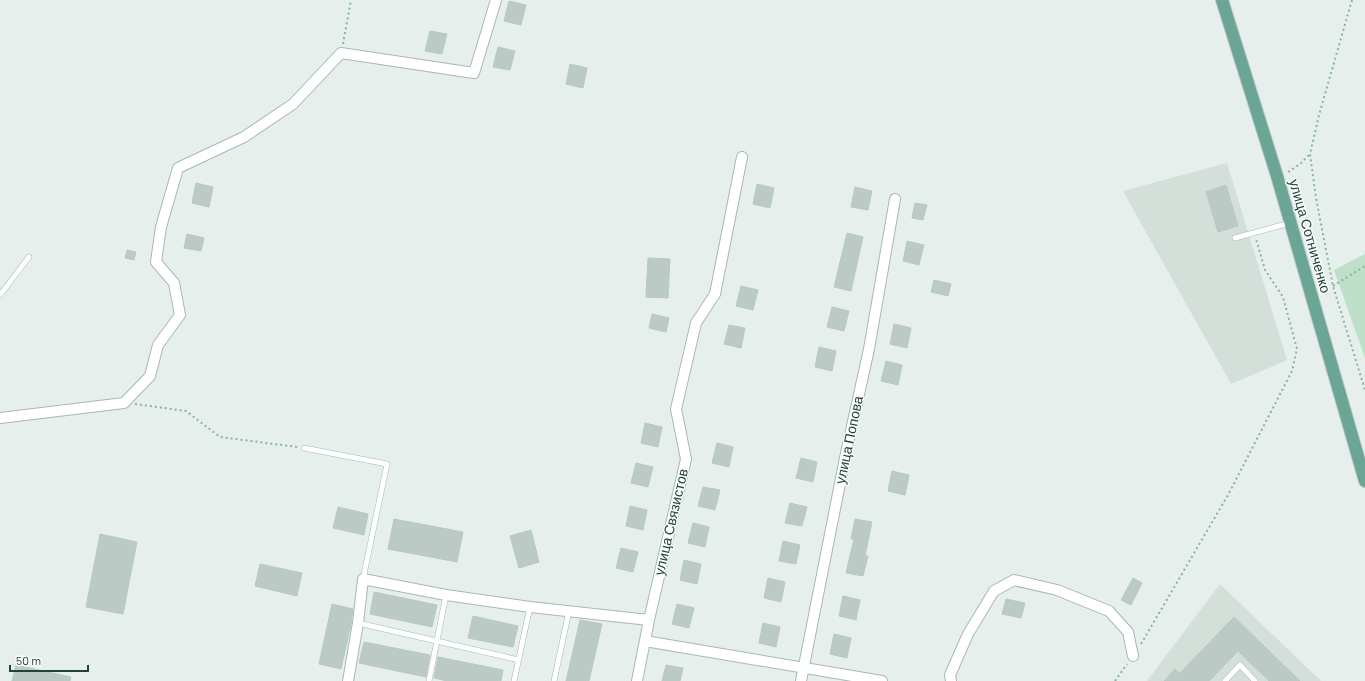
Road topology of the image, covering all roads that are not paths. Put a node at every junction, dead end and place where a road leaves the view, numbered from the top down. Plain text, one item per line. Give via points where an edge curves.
1 (496, 0) edge
2 (1222, 0) edge
3 (742, 158) dead end
4 (895, 199) dead end
5 (1291, 223) junction
6 (1234, 238) dead end
7 (29, 257) dead end
8 (0, 295) edge
9 (0, 418) edge
10 (304, 448) road end
11 (1365, 481) edge
12 (363, 579) junction
13 (446, 595) junction
14 (530, 607) junction
15 (569, 610) junction
16 (649, 620) junction
17 (358, 623) junction
18 (436, 641) junction
19 (645, 641) junction
20 (1133, 656) road end
21 (519, 660) junction
22 (804, 667) junction
23 (348, 681) edge
24 (429, 681) edge
25 (514, 681) edge
26 (554, 681) edge
27 (637, 681) edge
28 (801, 681) edge
29 (882, 681) edge
30 (951, 681) edge
31 (1225, 681) edge
32 (1255, 681) edge

1 - 9 street via 474,73 341,53 293,104 244,138 178,168 161,227 156,262 174,283 180,316 158,345 150,376 124,403
2 - 5 main road, улица Сотниченко
3 - 16 street, улица Связистов via 715,294 696,322 676,409 686,459
4 - 22 street, улица Попова via 869,349
5 - 6 lane
5 - 11 main road, улица Сотниченко
7 - 8 lane
10 - 12 lane via 387,464
12 - 13 street
12 - 17 street
13 - 14 street
13 - 18 lane
14 - 15 street
14 - 21 lane
15 - 16 street
15 - 26 lane
16 - 19 street, улица Связистов
17 - 18 lane
17 - 23 street
18 - 21 lane
18 - 24 lane
19 - 22 street
19 - 27 street, улица Связистов
20 - 30 street via 1128,632 1109,611 1057,590 1014,580 994,591 968,634 950,675
21 - 25 lane
22 - 28 street, улица Попова
22 - 29 street
31 - 32 lane via 1240,665

